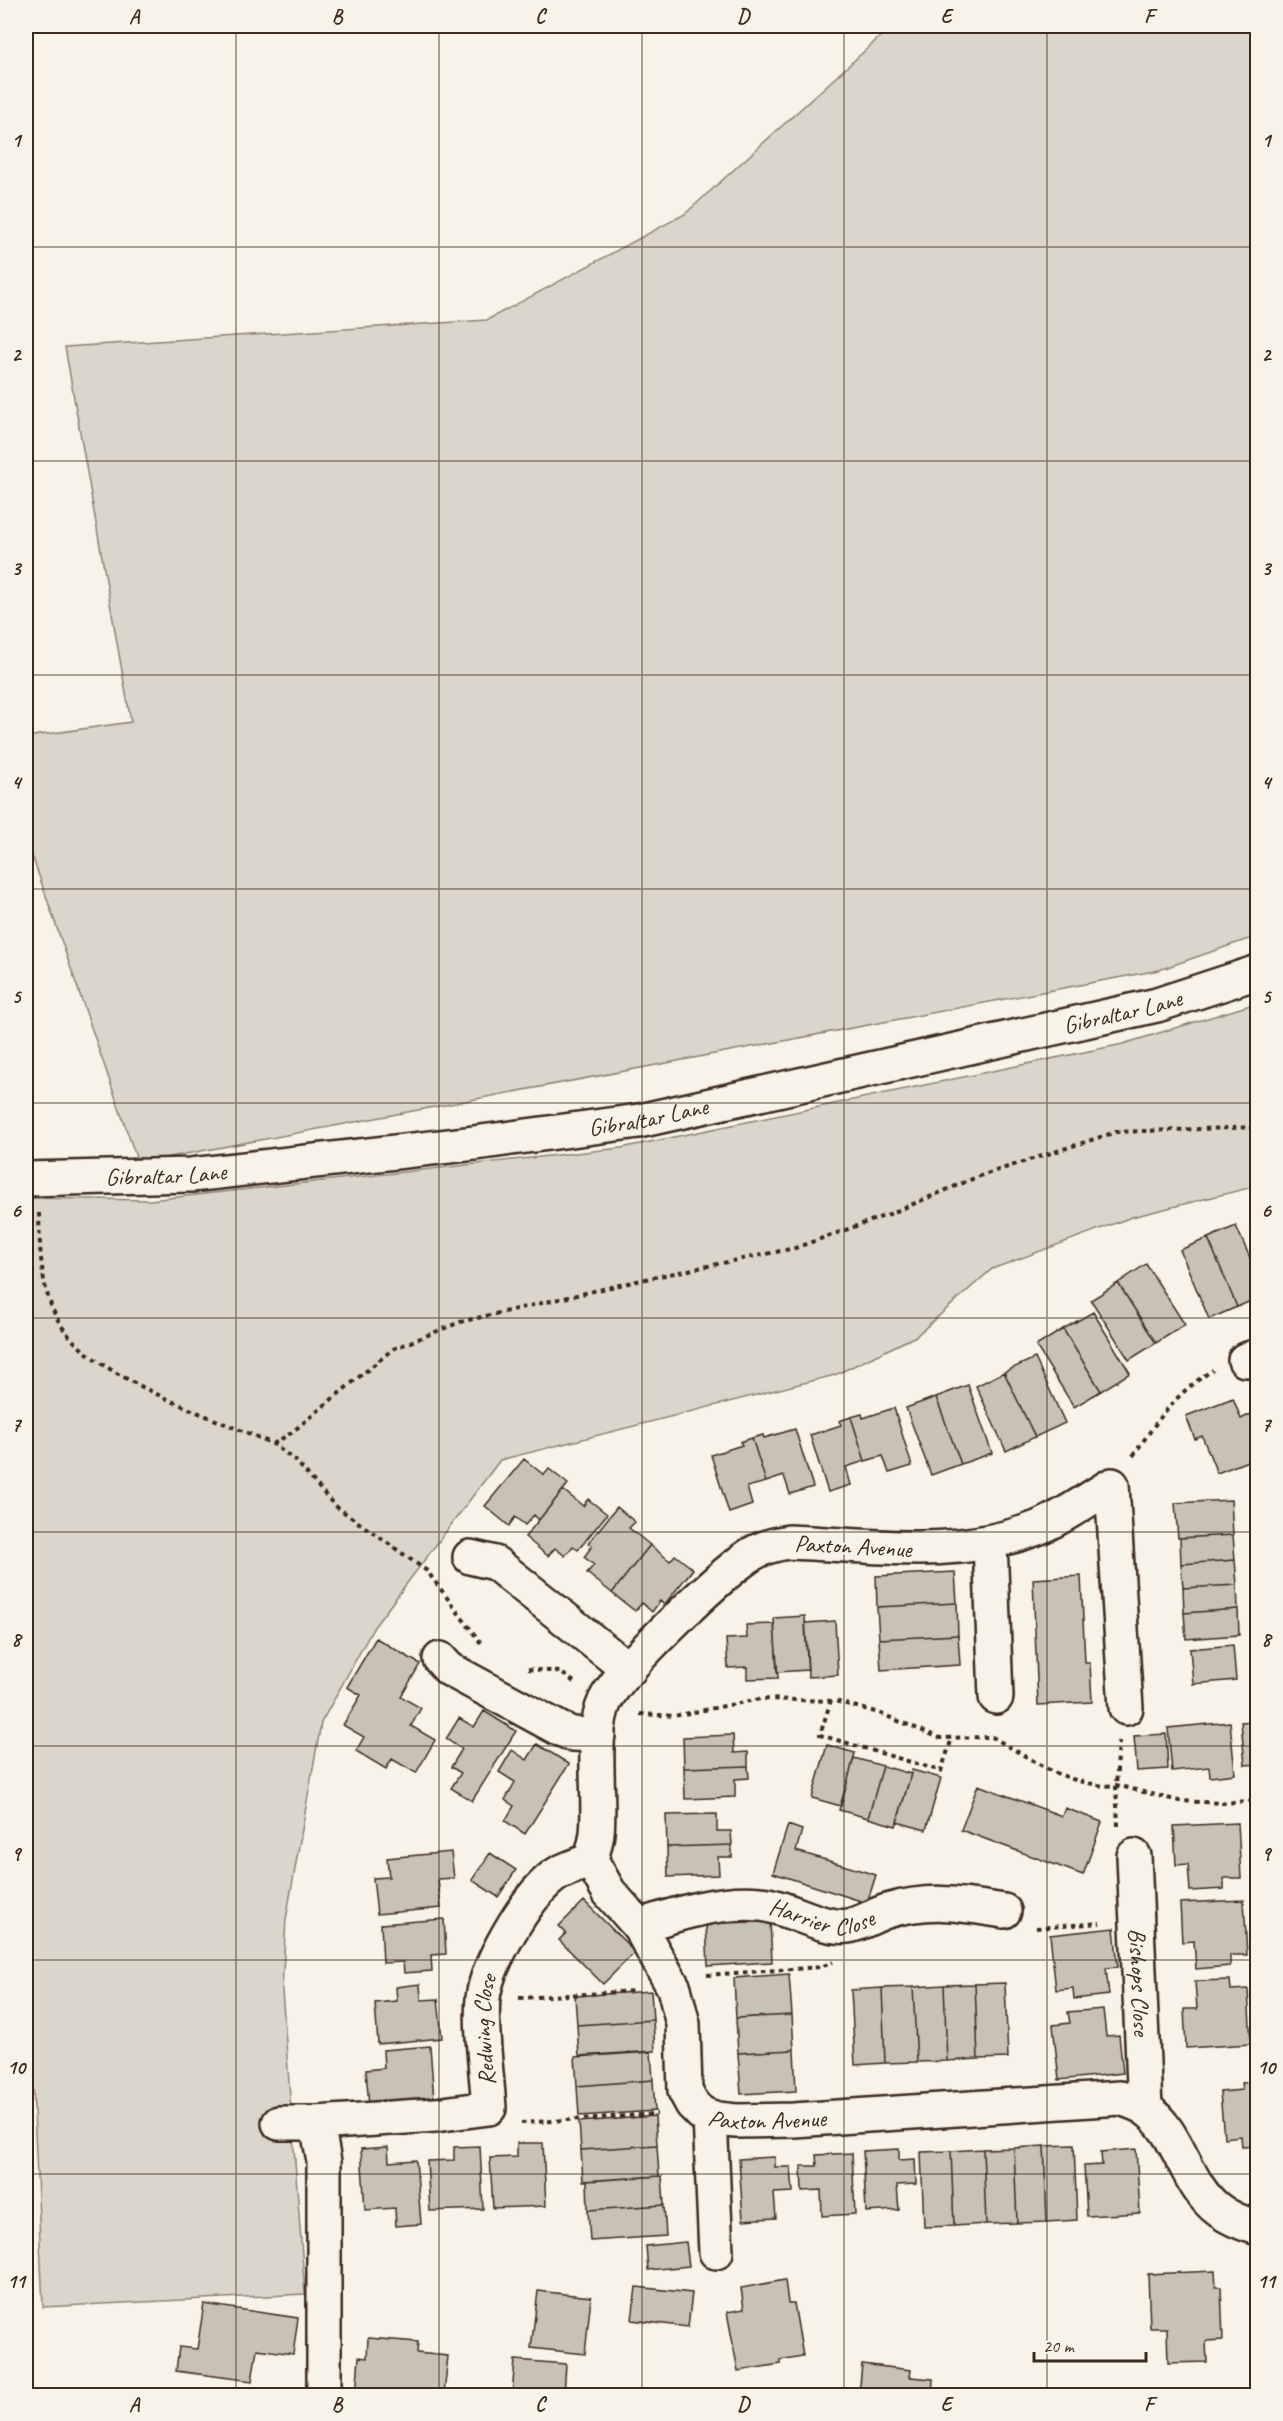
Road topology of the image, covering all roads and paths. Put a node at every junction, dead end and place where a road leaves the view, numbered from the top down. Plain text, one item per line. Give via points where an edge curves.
1 (1257, 972) edge
2 (1257, 1127) edge
3 (26, 1179) edge
4 (1251, 1358) edge
5 (273, 1444) dead end
6 (1112, 1485) junction
7 (990, 1542) junction
8 (470, 1557) dead end
9 (440, 1659) dead end
10 (629, 1670) junction
11 (996, 1697) dead end
12 (831, 1701) dead end
13 (1126, 1708) dead end
14 (598, 1736) junction
15 (952, 1738) dead end
16 (1134, 1856) dead end
17 (591, 1860) junction
18 (1004, 1911) dead end
19 (639, 1926) junction
20 (674, 1988) junction
21 (483, 2001) junction
22 (489, 2108) junction
23 (1146, 2108) junction
24 (701, 2110) junction
25 (279, 2123) dead end
26 (317, 2123) junction
27 (1257, 2228) edge
28 (716, 2252) dead end
29 (324, 2396) edge

1 - 3 street, Gibraltar Lane via 1157,1005 639,1121 191,1174
2 - 5 path via 1116,1132 977,1177 795,1248 460,1322 393,1350
4 - 6 path via 1218,1367 1184,1390 1157,1418
6 - 7 street, Paxton Avenue via 1039,1527
6 - 13 street
7 - 10 street, Paxton Avenue via 937,1550 799,1542 770,1544 735,1567
7 - 11 street
8 - 10 street via 495,1563
9 - 14 street via 449,1669 560,1729
10 - 14 street, Paxton Avenue via 605,1701
12 - 15 path via 820,1736 941,1771
14 - 17 street, Paxton Avenue via 597,1833
16 - 23 street, Bishops Close
17 - 19 street, Paxton Avenue via 609,1892
17 - 21 street, Redwing Close via 556,1874 542,1886 495,1958 486,1979
18 - 19 street, Harrier Close via 942,1901 888,1911 848,1926 760,1904 733,1905 681,1913
19 - 20 street, Paxton Avenue
20 - 21 path
20 - 24 street, Paxton Avenue via 683,2024 684,2085
21 - 22 street, Redwing Close
22 - 24 path via 513,2124
22 - 26 street, Redwing Close
23 - 24 street, Paxton Avenue via 1120,2098 736,2121
23 - 27 street via 1173,2140 1193,2178 1218,2210
24 - 28 street
25 - 26 street, Redwing Close
26 - 29 street via 324,2162

